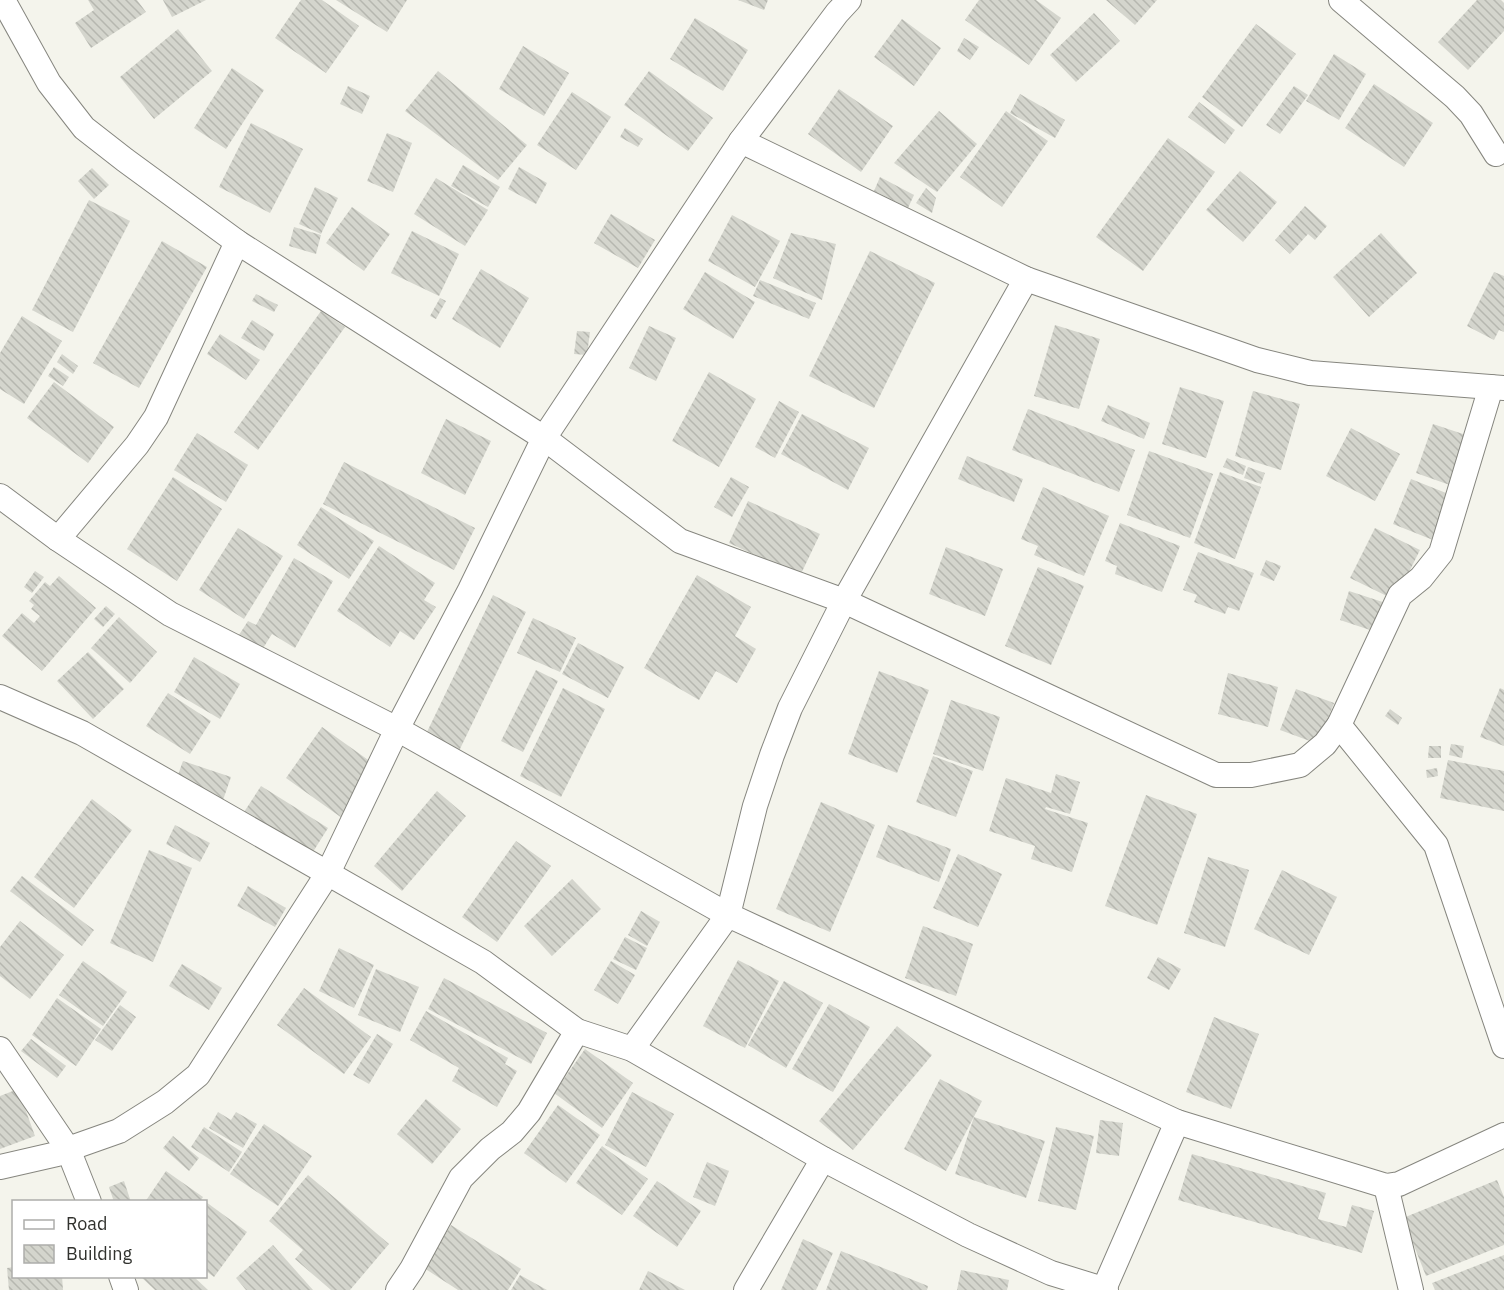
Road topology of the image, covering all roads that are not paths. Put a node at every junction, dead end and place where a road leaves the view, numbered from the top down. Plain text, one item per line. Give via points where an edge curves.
1 (3, 0) edge
2 (849, 0) edge
3 (1341, 0) edge
4 (741, 141) junction
5 (1496, 154) dead end
6 (237, 242) junction
7 (1026, 279) junction
8 (1497, 387) edge
9 (544, 438) junction
10 (0, 496) edge
11 (58, 539) junction
12 (844, 601) junction
13 (0, 697) edge
14 (1339, 725) junction
15 (397, 729) junction
16 (328, 873) junction
17 (728, 915) junction
18 (577, 1031) junction
19 (1504, 1046) edge
20 (0, 1049) edge
21 (632, 1049) junction
22 (1177, 1122) junction
23 (1504, 1135) edge
24 (68, 1149) junction
25 (823, 1159) junction
26 (0, 1167) edge
27 (1386, 1186) junction
28 (88, 1200) edge
29 (398, 1290) edge
30 (746, 1290) edge
31 (1105, 1290) edge
32 (1411, 1290) edge

1 - 6 street via 49,83 84,128
2 - 4 street
3 - 5 street via 1455,96
4 - 7 street
4 - 9 street
6 - 9 street
6 - 11 street via 156,417
7 - 8 street via 1257,360 1310,373
7 - 12 street
8 - 14 street via 1441,553 1421,578 1400,595
9 - 12 street via 680,541
9 - 15 street
10 - 11 street
11 - 15 street via 170,614
12 - 14 street via 1216,775 1251,775 1300,765 1325,744
12 - 17 street via 790,708 772,755
13 - 16 street via 82,733
14 - 19 street via 1436,844
15 - 16 street
15 - 17 street
16 - 18 street via 483,962
16 - 24 street via 198,1075 119,1131
17 - 21 street
17 - 22 street
18 - 21 street
18 - 29 street via 530,1112 461,1178
20 - 24 street
21 - 25 street
22 - 27 street
22 - 31 street
23 - 27 street via 1399,1184
24 - 26 street
24 - 28 street
25 - 30 street
25 - 31 street via 1051,1274
27 - 32 street

